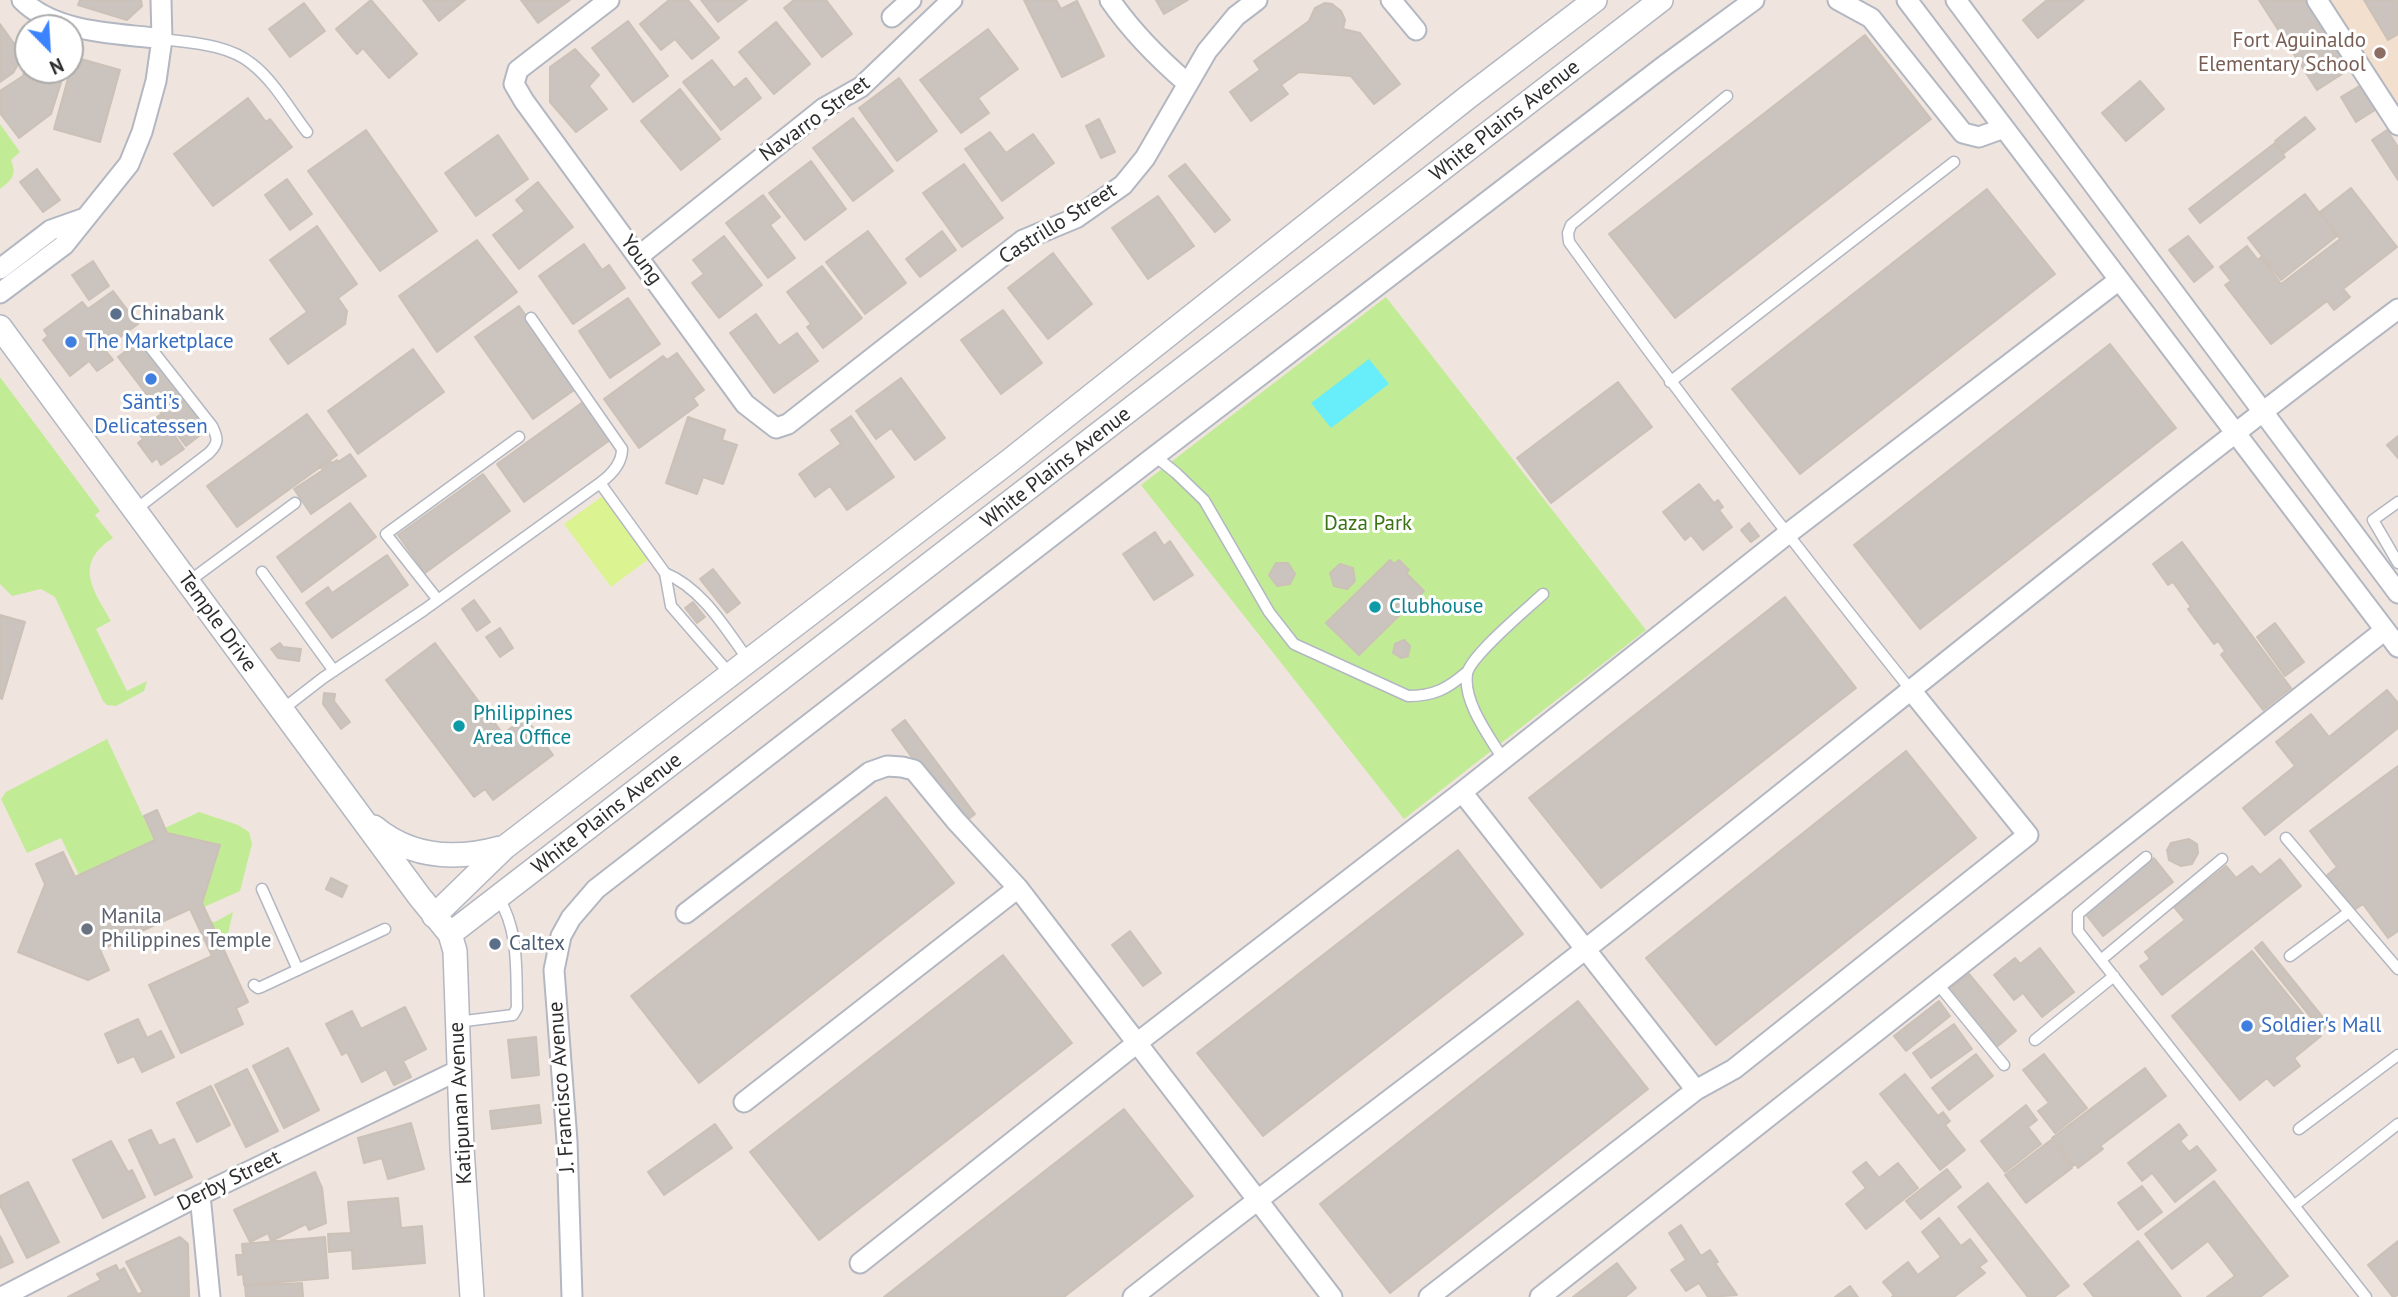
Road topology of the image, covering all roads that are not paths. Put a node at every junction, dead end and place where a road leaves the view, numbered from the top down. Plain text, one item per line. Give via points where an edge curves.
1 (22, 0) edge
2 (162, 0) edge
3 (609, 0) edge
4 (911, 0) edge
5 (952, 0) edge
6 (1110, 0) edge
7 (1257, 0) edge
8 (1391, 0) edge
9 (1595, 0) edge
10 (1661, 0) edge
11 (1754, 0) edge
12 (1838, 0) edge
13 (1907, 0) edge
14 (1956, 0) edge
15 (2317, 0) edge
16 (892, 18) dead end
17 (1416, 30) dead end
18 (162, 39) junction
19 (1187, 83) junction
20 (1727, 96) dead end
21 (2398, 125) edge
22 (2004, 128) junction
23 (307, 132) dead end
24 (1954, 162) dead end
25 (44, 248) junction
26 (639, 256) junction
27 (0, 269) edge
28 (2119, 280) junction
29 (0, 293) edge
30 (2398, 309) edge
31 (531, 318) dead end
32 (0, 327) edge
33 (146, 342) dead end
34 (1670, 382) junction
35 (2264, 413) junction
36 (776, 428) joint
37 (2235, 433) junction
38 (519, 437) dead end
39 (1155, 456) junction
40 (1009, 462) junction
41 (600, 483) junction
42 (1029, 489) junction
43 (2398, 502) edge
44 (295, 503) dead end
45 (135, 510) junction
46 (1786, 535) junction
47 (2398, 563) edge
48 (262, 572) dead end
49 (665, 573) junction
50 (187, 582) junction
51 (2398, 593) edge
52 (1543, 594) dead end
53 (438, 600) junction
54 (2385, 630) junction
55 (2398, 647) edge
56 (740, 668) junction
57 (334, 671) junction
58 (1467, 673) junction
59 (1910, 689) junction
60 (282, 710) junction
61 (1503, 759) junction
62 (1462, 792) junction
63 (358, 814) junction
64 (2286, 838) dead end
65 (505, 847) junction
66 (2146, 857) dead end
67 (2222, 859) dead end
68 (1018, 888) junction
69 (262, 890) dead end
70 (498, 897) junction
71 (2349, 912) junction
72 (686, 913) dead end
73 (434, 916) junction
74 (385, 929) dead end
75 (450, 934) junction
76 (1586, 949) junction
77 (2290, 956) dead end
78 (2102, 959) junction
79 (2398, 969) edge
80 (298, 970) junction
81 (2114, 976) junction
82 (1937, 983) junction
83 (254, 985) dead end
84 (457, 1022) junction
85 (2035, 1040) dead end
86 (1137, 1043) junction
87 (2398, 1055) edge
88 (2004, 1065) dead end
89 (459, 1070) junction
90 (1696, 1090) junction
91 (744, 1102) dead end
92 (2398, 1124) edge
93 (2299, 1129) dead end
94 (200, 1195) junction
95 (1256, 1200) junction
96 (2295, 1205) junction
97 (860, 1263) dead end
98 (2, 1297) edge
99 (210, 1297) edge
100 (472, 1297) edge
101 (572, 1297) edge
102 (1133, 1297) edge
103 (1332, 1297) edge
104 (1429, 1297) edge
105 (1540, 1297) edge
106 (2366, 1297) edge

1 - 18 street via 53,20
2 - 18 street
3 - 26 street, Young via 518,70 514,83
4 - 16 street
5 - 26 street, Navarro Street via 861,87 824,108
6 - 19 street via 1157,57
7 - 19 street, Castrillo Street via 1236,16
8 - 17 street
9 - 40 street, White Plains Avenue
10 - 42 street, White Plains Avenue
11 - 39 street, J. Francisco Avenue
12 - 22 street via 1871,18 1963,134 1979,137
13 - 22 street
14 - 35 street
15 - 21 street
18 - 23 lane via 213,47 250,62
18 - 25 street via 156,81 129,164 86,218 51,230
19 - 36 street, Castrillo Street via 1145,158 1122,185 1076,218 1023,240 788,424
20 - 34 lane via 1571,225 1568,233 1569,242
22 - 28 street
24 - 34 lane
25 - 27 street
25 - 29 street
26 - 36 street, Young via 745,404
28 - 37 street
28 - 46 street
30 - 35 street
31 - 41 lane via 622,449 616,467
32 - 45 street, Temple Drive
33 - 45 lane via 218,438 209,453
34 - 46 lane
35 - 37 street
35 - 51 street
37 - 54 street
37 - 59 street
38 - 53 lane via 386,534
39 - 58 lane via 1204,500 1269,612 1294,644 1408,696 1425,696 1449,687
39 - 101 street, J. Francisco Avenue via 596,889 571,918 561,936 554,970 567,1141
40 - 42 street
40 - 56 street, White Plains Avenue
41 - 49 lane
41 - 53 lane
42 - 70 street, White Plains Avenue
43 - 47 lane via 2373,520
44 - 50 lane
45 - 50 street, Temple Drive
46 - 59 lane
46 - 61 street
48 - 57 lane
49 - 56 lane via 681,579 704,601
49 - 56 lane via 671,606
50 - 60 street, Temple Drive
52 - 58 lane via 1477,656
53 - 57 lane
54 - 55 street
54 - 82 street
56 - 65 street, White Plains Avenue
57 - 60 lane
58 - 61 lane via 1478,720
59 - 76 street
59 - 90 street via 2028,835 1734,1069
60 - 63 street, Temple Drive
61 - 62 street
62 - 76 street
62 - 86 street
63 - 65 street via 386,837 432,855 475,855
63 - 73 street, Temple Drive
64 - 71 lane
65 - 73 street, White Plains Avenue
66 - 78 lane via 2078,914 2078,931
67 - 78 lane
68 - 72 street via 914,770 887,766 870,772
68 - 86 street
68 - 91 street
69 - 80 lane
70 - 75 street, White Plains Avenue
70 - 84 lane via 508,913 514,939 517,1008 513,1015
71 - 77 lane
71 - 79 lane
73 - 75 street
74 - 80 lane
75 - 84 street, Katipunan Avenue via 455,951
76 - 90 street
76 - 95 street
78 - 81 lane
80 - 83 lane via 261,987
81 - 85 lane
81 - 96 lane
82 - 88 lane
82 - 105 street
84 - 89 street, Katipunan Avenue
86 - 95 street
86 - 97 street
87 - 93 lane
89 - 94 street, Derby Street
89 - 100 street, Katipunan Avenue
90 - 104 street
92 - 96 lane
94 - 98 street, Derby Street
94 - 99 street
95 - 102 street
95 - 103 street
96 - 106 lane

